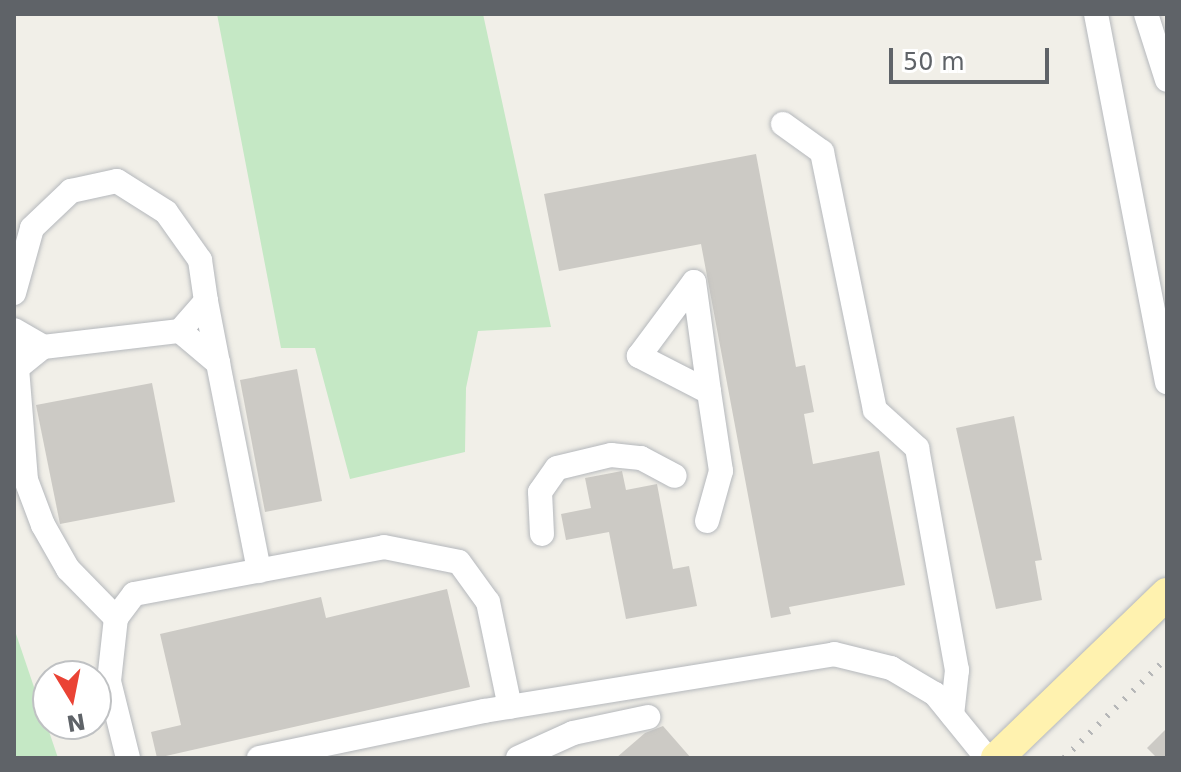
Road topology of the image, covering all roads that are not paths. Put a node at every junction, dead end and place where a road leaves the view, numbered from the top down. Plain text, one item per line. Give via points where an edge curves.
1 (1096, 14) edge
2 (1146, 14) edge
3 (1167, 80) edge
4 (783, 124) dead end
5 (14, 293) edge
6 (206, 301) junction
7 (14, 330) edge
8 (180, 331) junction
9 (43, 347) junction
10 (16, 357) edge
11 (218, 363) junction
12 (1167, 382) edge
13 (709, 392) dead end
14 (675, 476) dead end
15 (707, 521) dead end
16 (542, 534) dead end
17 (259, 571) junction
18 (1167, 594) edge
19 (116, 618) junction
20 (510, 707) junction
21 (952, 715) junction
22 (648, 717) dead end
23 (128, 758) edge
24 (259, 758) edge
25 (518, 758) edge
26 (987, 758) edge
27 (997, 758) edge

1 - 12 lane
2 - 3 lane
4 - 21 lane via 822,152 875,410 917,448 957,670
5 - 6 lane via 32,228 71,191 117,181 166,212 200,260
6 - 8 lane
6 - 11 lane
7 - 9 lane
8 - 9 lane
8 - 11 lane
9 - 10 lane
10 - 19 lane via 26,480 43,525 68,569
11 - 17 lane
13 - 15 lane via 721,471
14 - 16 lane via 641,458 611,455 557,468 540,492
17 - 19 lane via 134,594
17 - 20 lane via 384,547 459,562 488,602
18 - 27 main road
19 - 23 lane via 109,681
20 - 21 lane via 834,654 891,668 935,694
20 - 24 lane
21 - 26 lane
22 - 25 lane via 573,733

